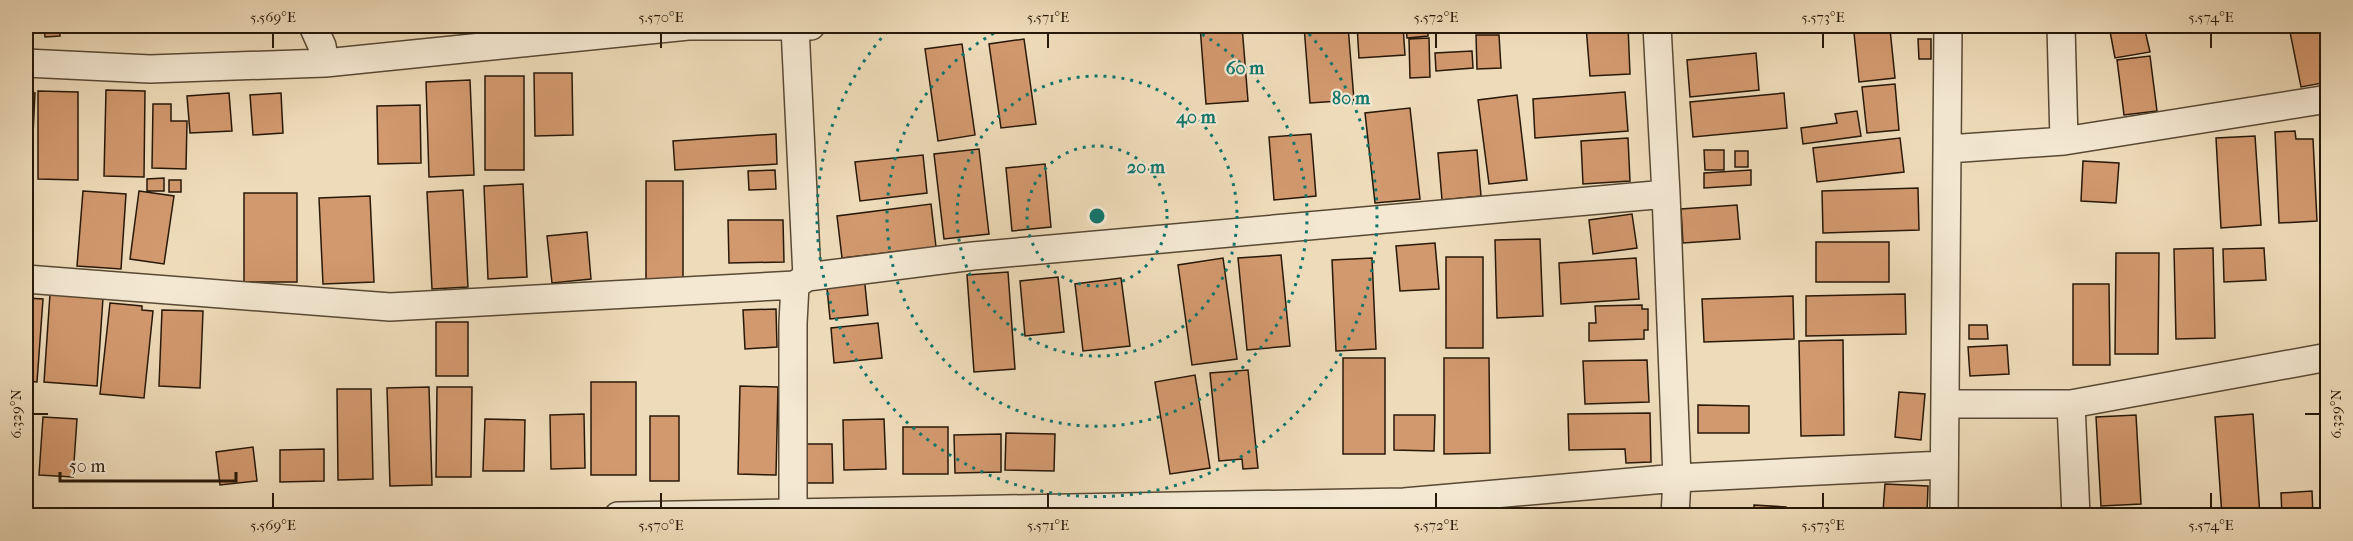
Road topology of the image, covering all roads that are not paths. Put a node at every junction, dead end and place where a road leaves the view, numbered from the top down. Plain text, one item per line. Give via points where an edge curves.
1 (313, 26) edge
2 (803, 26) edge
3 (1657, 26) edge
4 (1948, 26) edge
5 (2061, 26) edge
6 (26, 63) edge
7 (325, 63) junction
8 (2328, 99) edge
9 (2064, 141) junction
10 (1948, 149) junction
11 (1666, 194) junction
12 (26, 279) edge
13 (801, 281) junction
14 (2328, 357) edge
15 (1945, 404) junction
16 (2071, 404) junction
17 (1944, 465) junction
18 (1677, 478) junction
19 (1404, 509) edge
20 (793, 512) junction
21 (917, 513) edge
22 (660, 515) edge
23 (618, 516) edge
24 (1675, 516) edge
25 (1944, 516) edge
26 (2076, 516) edge

1 - 7 street
2 - 7 street via 688,26
2 - 13 street
3 - 11 street
4 - 10 street
5 - 9 street
6 - 7 street via 150,69
8 - 9 street
9 - 10 street
10 - 15 street
11 - 13 street via 973,256
11 - 18 street
12 - 13 street via 390,307
13 - 20 street via 793,323
14 - 16 street
15 - 16 street
15 - 17 street
16 - 26 street
17 - 18 street
17 - 25 street
18 - 19 street
18 - 24 street
19 - 21 street
20 - 21 street
20 - 22 street
22 - 23 street

